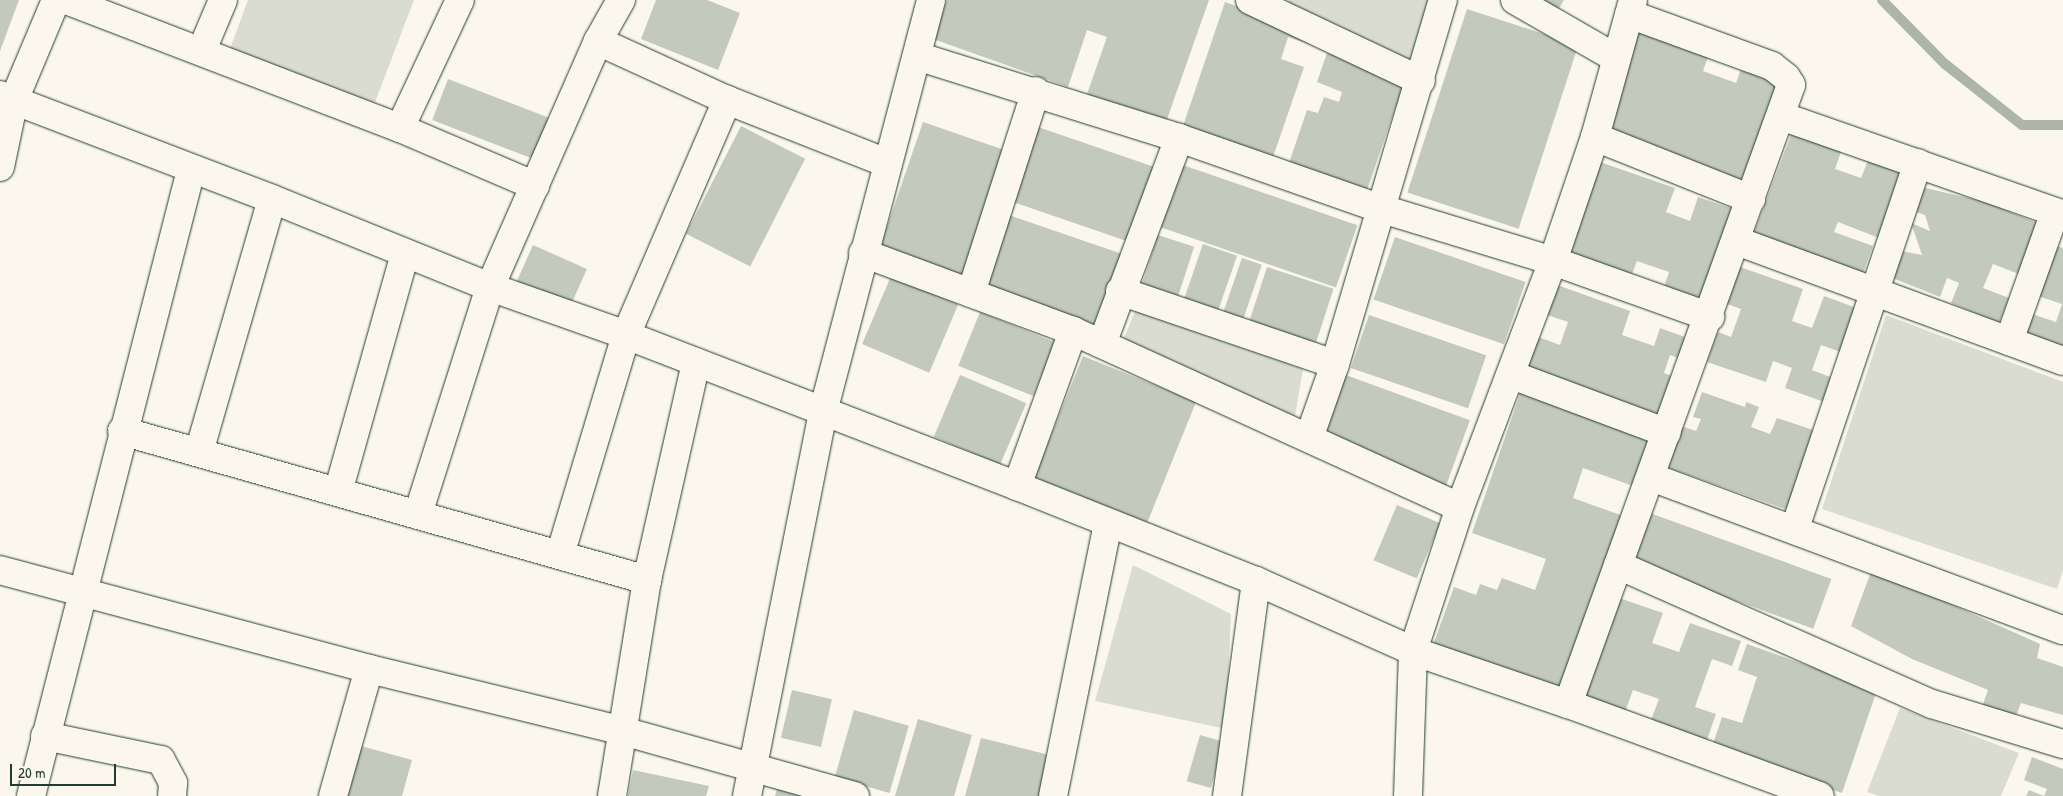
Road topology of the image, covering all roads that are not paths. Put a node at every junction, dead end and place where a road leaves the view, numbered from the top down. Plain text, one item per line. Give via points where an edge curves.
1 (56, 0) edge
2 (66, 0) edge
3 (223, 0) edge
4 (460, 0) edge
5 (620, 0) edge
6 (1443, 0) edge
7 (1515, 0) edge
8 (925, 2) edge
9 (1264, 2) edge
10 (1631, 7) edge
11 (598, 42) junction
12 (202, 50) junction
13 (917, 56) junction
14 (1614, 57) junction
15 (1422, 81) junction
16 (1036, 91) junction
17 (7, 98) edge
18 (727, 100) junction
19 (1781, 116) junction
20 (400, 128) junction
21 (1595, 137) junction
22 (1179, 138) junction
23 (887, 163) junction
24 (1918, 164) junction
25 (0, 167) edge
26 (191, 170) junction
27 (535, 186) junction
28 (272, 199) junction
29 (1751, 199) junction
30 (1382, 208) junction
31 (2059, 214) edge
32 (1737, 241) junction
33 (404, 253) junction
34 (863, 253) junction
35 (1553, 261) junction
36 (490, 287) junction
37 (1120, 292) junction
38 (1875, 292) junction
39 (971, 293) junction
40 (1710, 317) junction
41 (1073, 331) junction
42 (626, 334) junction
43 (2009, 341) junction
44 (1102, 344) junction
45 (696, 362) junction
46 (2063, 362) edge
47 (1336, 364) junction
48 (1512, 375) junction
49 (823, 412) junction
50 (122, 431) junction
51 (1667, 433) junction
52 (1309, 438) junction
53 (199, 452) junction
54 (1651, 478) junction
55 (1017, 486) junction
56 (338, 492) junction
57 (1460, 507) junction
58 (418, 514) junction
59 (1108, 523) junction
60 (1795, 528) junction
61 (560, 555) junction
62 (1618, 565) junction
63 (0, 570) edge
64 (646, 580) junction
65 (1256, 581) junction
66 (83, 594) junction
67 (2061, 624) edge
68 (1413, 651) junction
69 (369, 669) junction
70 (1568, 704) junction
71 (623, 731) junction
72 (45, 736) junction
73 (2063, 744) edge
74 (753, 767) junction
75 (1806, 794) edge
76 (31, 796) edge
77 (172, 796) edge
78 (333, 796) edge
79 (612, 796) edge
80 (747, 796) edge
81 (855, 796) edge
82 (1052, 796) edge
83 (1227, 796) edge
84 (1408, 796) edge

1 - 17 street
2 - 12 street
3 - 12 street
4 - 20 street
5 - 11 street
6 - 15 street
7 - 14 street
8 - 13 street
9 - 15 street
10 - 14 street
10 - 19 street via 1772,66 1791,85
11 - 18 street
11 - 27 street
12 - 20 street
13 - 16 street
13 - 23 street
14 - 21 street
15 - 30 street
16 - 22 street
16 - 39 street
17 - 25 street
17 - 26 street
18 - 23 street
18 - 42 street
19 - 24 street
19 - 29 street
20 - 27 street
21 - 29 street
21 - 35 street
22 - 30 street
22 - 37 street
23 - 34 street
24 - 31 street
24 - 38 street
26 - 28 street
26 - 50 street
27 - 36 street
28 - 33 street
28 - 53 street
29 - 32 street
30 - 35 street
30 - 47 street
31 - 43 street
32 - 38 street
32 - 40 street
33 - 36 street
33 - 56 street
34 - 39 street
34 - 49 street
35 - 40 street
35 - 48 street
36 - 42 street
36 - 58 street
37 - 44 street
37 - 47 street
38 - 43 street
38 - 60 street
39 - 41 street
40 - 51 street
41 - 44 street
41 - 55 street
42 - 45 street
42 - 61 street
43 - 46 street
44 - 52 street
45 - 49 street
45 - 64 street
47 - 52 street
48 - 51 street
48 - 57 street
49 - 55 street
49 - 74 street
50 - 53 street
50 - 66 street
51 - 54 street
52 - 57 street
53 - 56 street
54 - 60 street
54 - 62 street
55 - 59 street
56 - 58 street
57 - 68 street
58 - 61 street
59 - 65 street
59 - 82 street
60 - 67 street
61 - 64 street
62 - 70 street
62 - 73 street via 1932,704
63 - 66 street
64 - 71 street
65 - 68 street
65 - 83 street
66 - 69 street
66 - 72 street
68 - 70 street
68 - 84 street
69 - 71 street
69 - 78 street
70 - 75 street
71 - 74 street
71 - 79 street
72 - 76 street
72 - 77 street via 161,760 173,783
74 - 80 street
74 - 81 street

